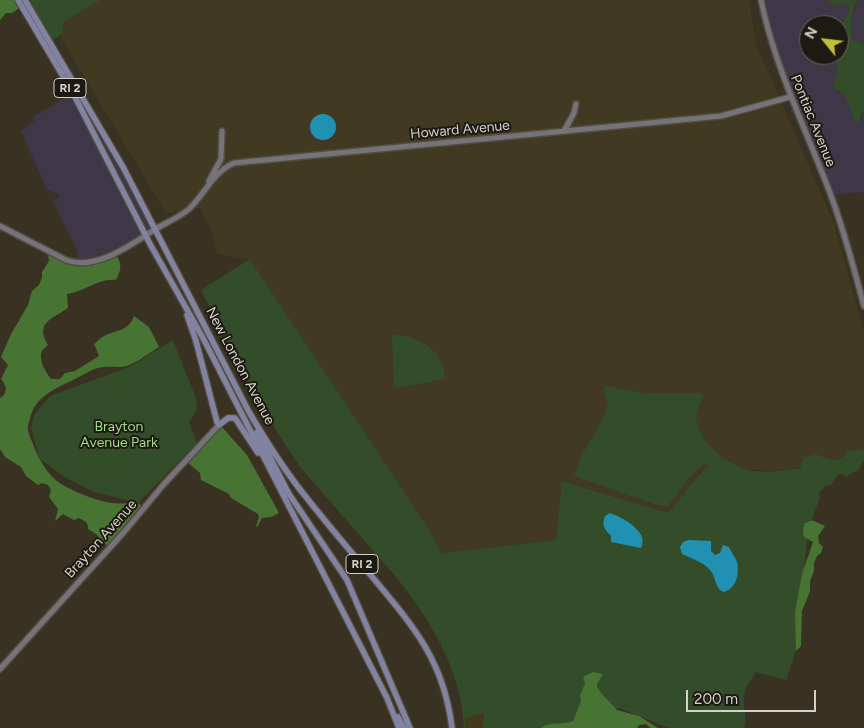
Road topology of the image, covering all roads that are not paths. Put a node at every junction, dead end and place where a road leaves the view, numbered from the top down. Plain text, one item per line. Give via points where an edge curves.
1 (18, 0) edge
2 (25, 0) edge
3 (761, 0) edge
4 (790, 97) junction
5 (576, 104) dead end
6 (222, 131) dead end
7 (564, 131) junction
8 (207, 186) junction
9 (0, 226) edge
10 (155, 230) junction
11 (146, 236) junction
12 (182, 300) junction
13 (864, 306) edge
14 (249, 412) junction
15 (219, 425) junction
16 (269, 469) junction
17 (0, 669) edge
18 (387, 698) junction
19 (399, 728) edge
20 (404, 728) edge
21 (410, 728) edge
22 (452, 728) edge

1 - 11 main road, New London Avenue / RI 2 via 73,93
2 - 10 main road, New London Avenue / RI 2 via 123,167
3 - 4 street, Pontiac Avenue
4 - 7 street, Howard Avenue via 722,116
4 - 13 street, Pontiac Avenue via 830,191 850,248
5 - 7 street
6 - 8 street via 221,159
7 - 8 street, Howard Avenue via 241,162 222,170
8 - 10 street, Howard Avenue via 186,212
9 - 11 street, Howard Avenue via 77,263 97,261
10 - 11 street, Howard Avenue
10 - 14 main road, New London Avenue / RI 2
11 - 12 main road, New London Avenue / RI 2
12 - 15 main road
12 - 16 main road, New London Avenue / RI 2
14 - 21 main road via 290,494 347,580
14 - 22 main road, New London Avenue / RI 2 via 292,480 422,640 443,684
15 - 16 main road via 228,418 235,418
15 - 17 street, Brayton Avenue
16 - 18 main road, New London Avenue / RI 2
18 - 19 main road, New London Avenue / RI 2
18 - 20 main road

